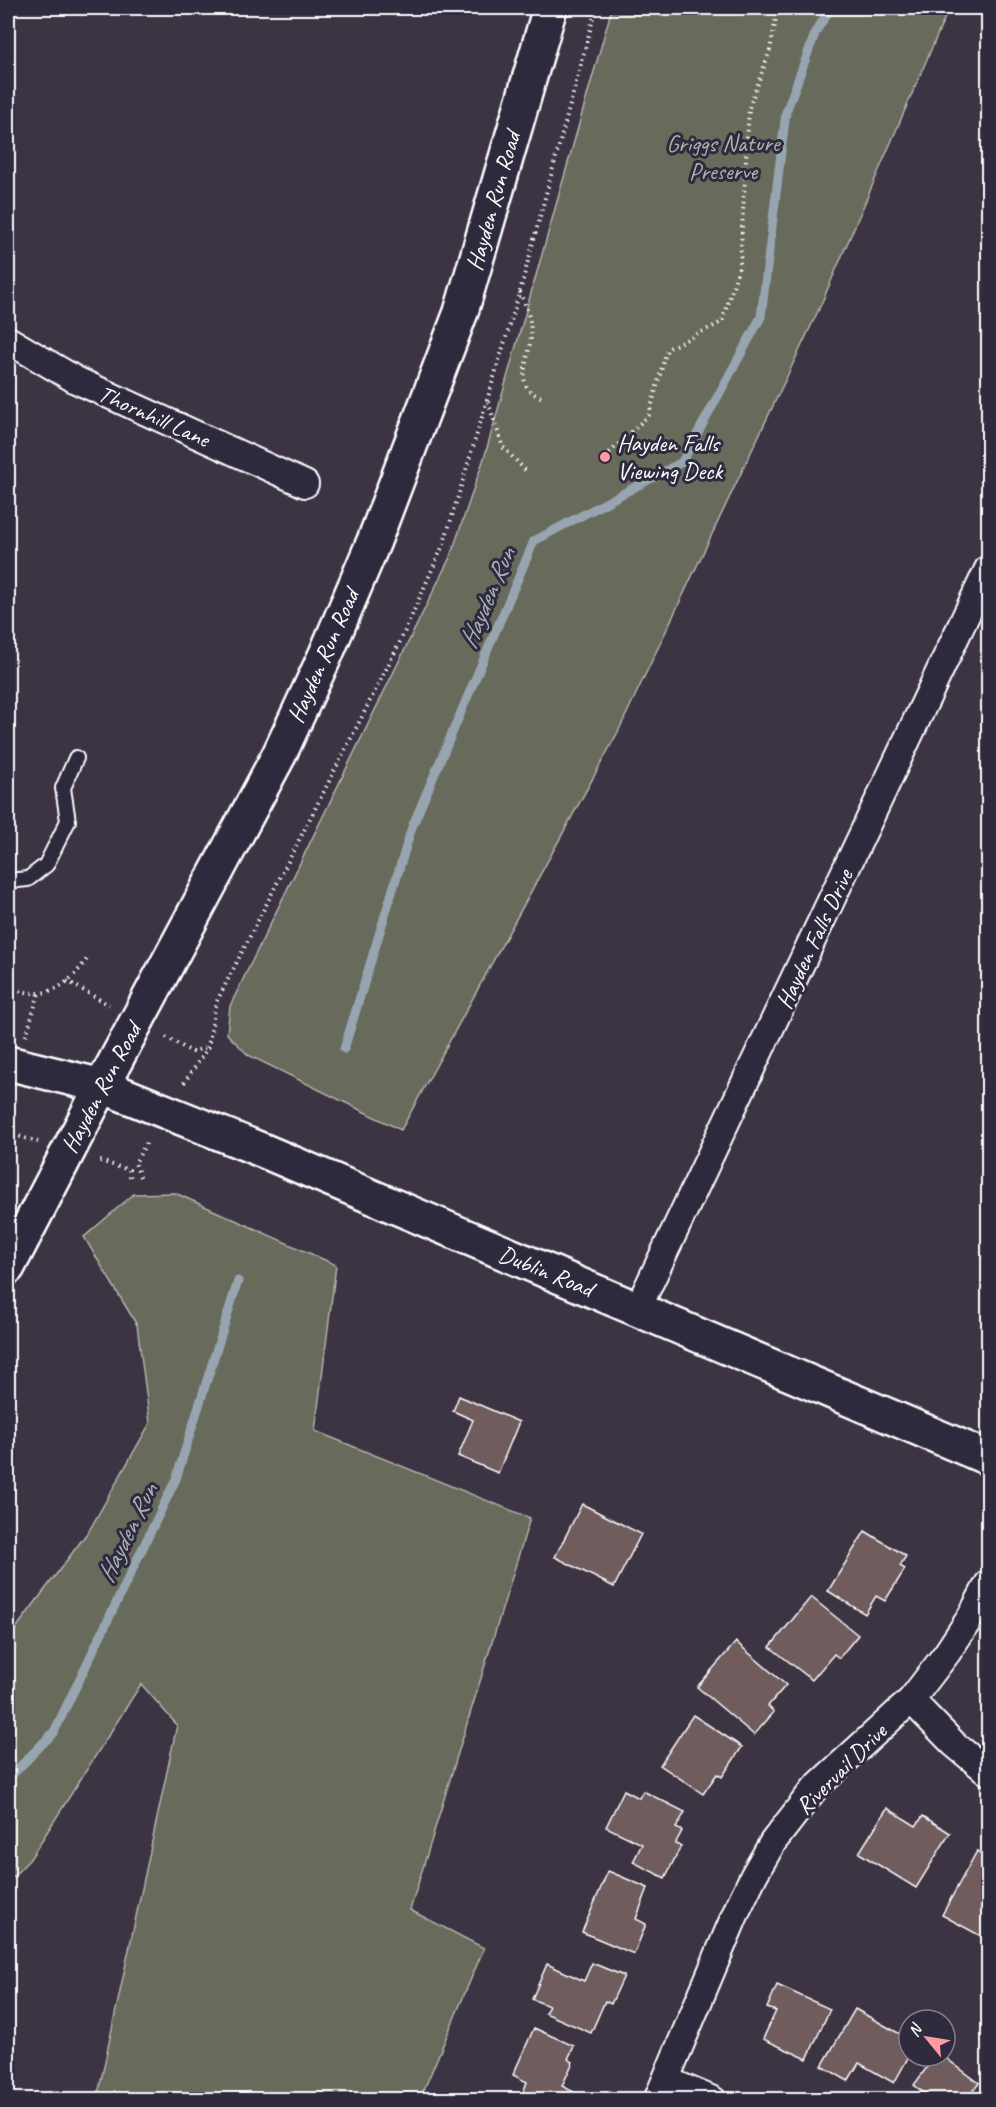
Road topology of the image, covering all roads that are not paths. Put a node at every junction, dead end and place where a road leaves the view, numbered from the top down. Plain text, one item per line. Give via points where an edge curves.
1 (550, 8) edge
2 (8, 340) edge
3 (305, 484) dead end
4 (988, 569) edge
5 (76, 758) dead end
6 (8, 881) edge
7 (8, 1062) edge
8 (102, 1086) junction
9 (8, 1267) edge
10 (638, 1308) junction
11 (988, 1458) edge
12 (988, 1584) edge
13 (911, 1700) junction
14 (988, 1772) edge
15 (661, 2090) edge
16 (713, 2100) edge

1 - 8 main road, Hayden Run Road via 461,312 374,542 279,755
2 - 3 street, Thornhill Lane via 76,380
4 - 10 street, Hayden Falls Drive
5 - 6 lane via 63,788 68,821 46,865 28,879
7 - 8 main road, Dublin Road
8 - 9 main road, Hayden Run Road
8 - 10 main road, Dublin Road
10 - 11 main road, Dublin Road
12 - 13 street, Rivervail Drive via 947,1653
13 - 14 street
13 - 15 street, Rivervail Drive via 815,1788 773,1842 738,1908
15 - 16 street

